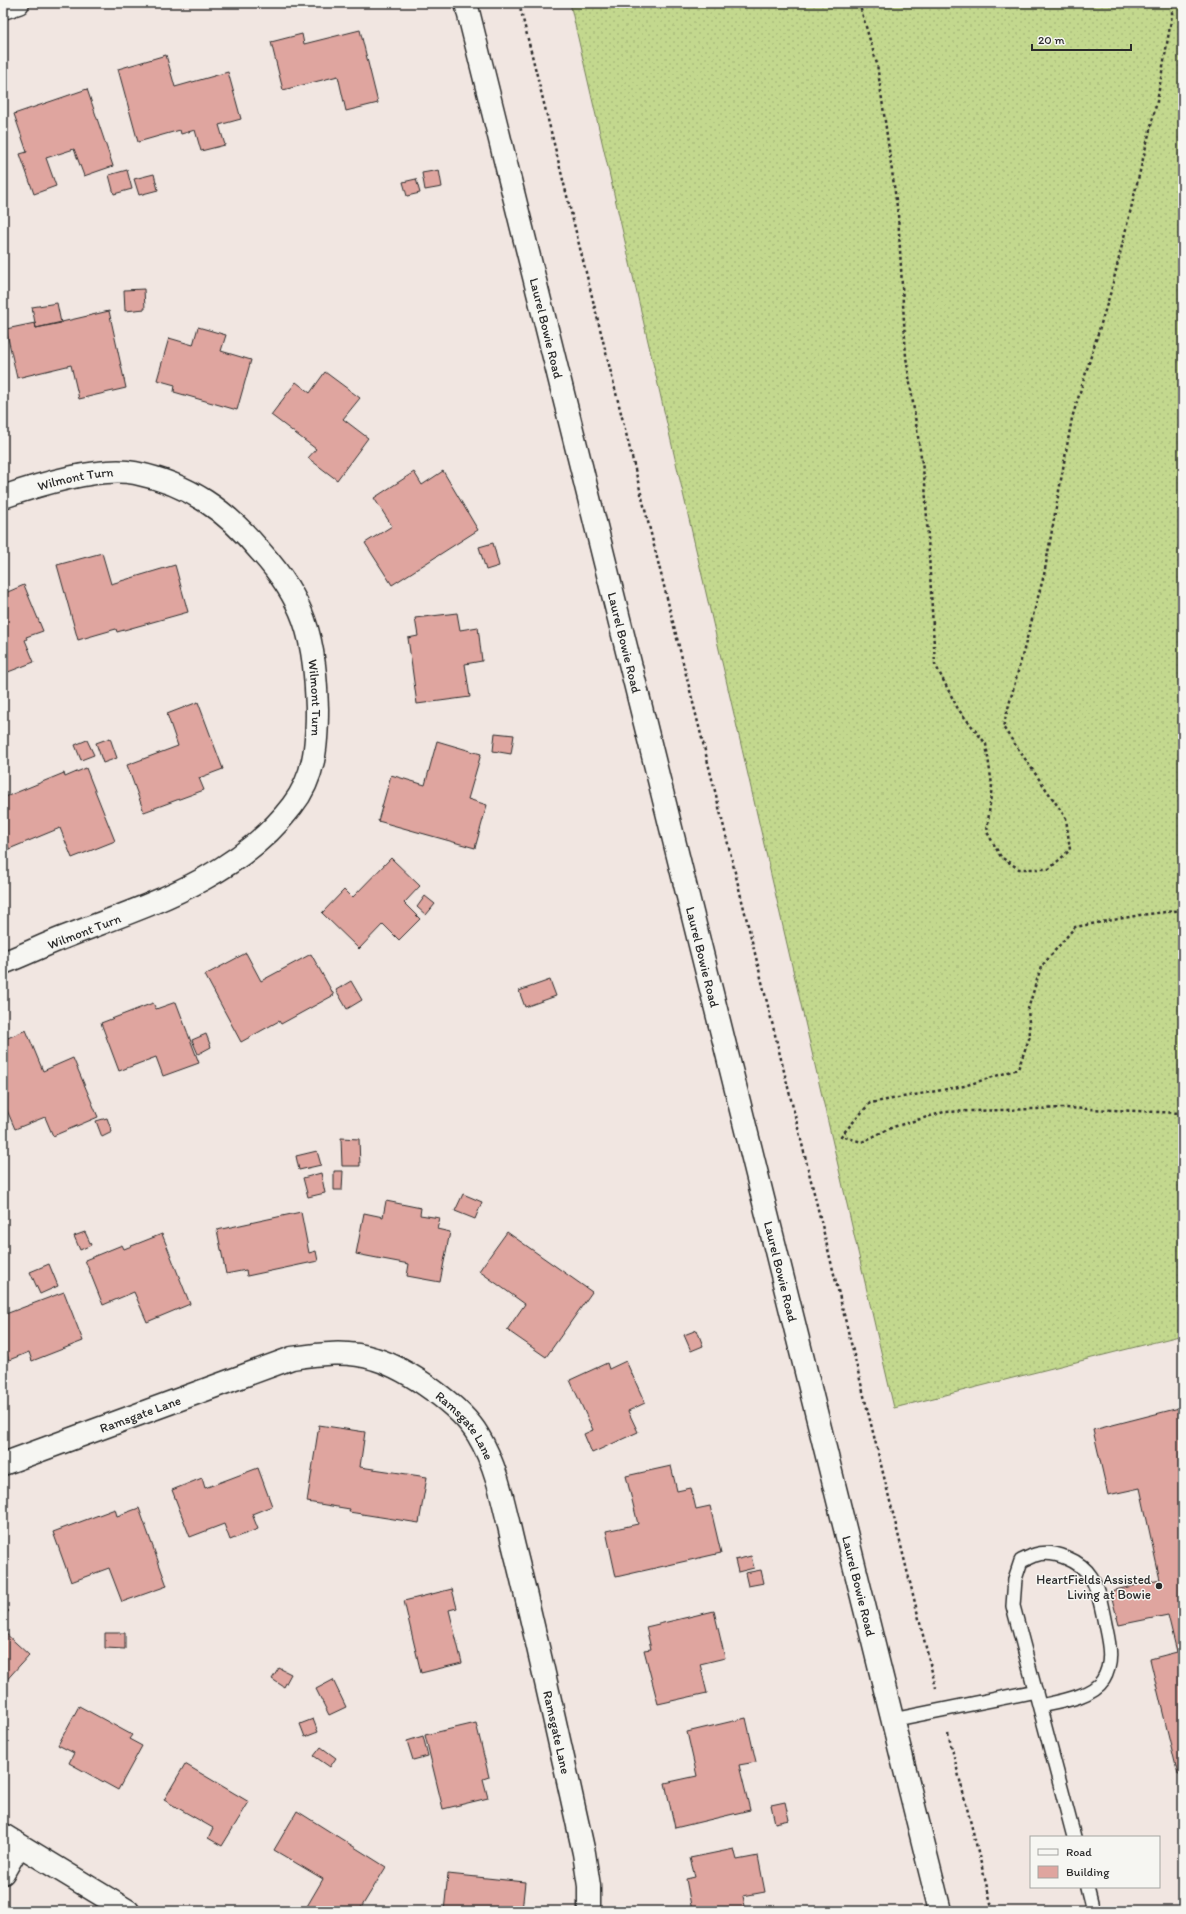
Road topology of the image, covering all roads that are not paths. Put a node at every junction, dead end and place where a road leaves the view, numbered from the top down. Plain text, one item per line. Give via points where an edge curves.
1 (18, 3) edge
2 (466, 3) edge
3 (3, 8) edge
4 (3, 497) edge
5 (3, 963) edge
6 (3, 1464) edge
7 (1036, 1691) junction
8 (1040, 1706) junction
9 (892, 1720) junction
10 (1074, 1836) edge
11 (11, 1840) edge
12 (3, 1873) edge
13 (1087, 1888) edge
14 (128, 1911) edge
15 (590, 1911) edge
16 (940, 1911) edge
17 (1093, 1911) edge

1 - 3 street
2 - 9 street, Laurel Bowie Road
4 - 5 street, Wilmont Turn via 79,476 108,472 132,473 186,489 215,506 246,534 276,570 294,598 304,621 313,654 317,693 317,728 308,782 292,807 251,847 225,867 191,886 139,910
6 - 15 street, Ramsgate Lane via 292,1358 341,1354 375,1359 414,1378 445,1400 478,1434 498,1487 533,1623 582,1845 589,1886
7 - 8 lane
7 - 8 lane via 1013,1606 1015,1579 1021,1561 1036,1554 1050,1553 1075,1561 1091,1577 1110,1645 1110,1661 1102,1681 1083,1695
7 - 9 lane
8 - 10 lane
9 - 16 street, Laurel Bowie Road
11 - 12 street
11 - 14 street
13 - 17 lane

